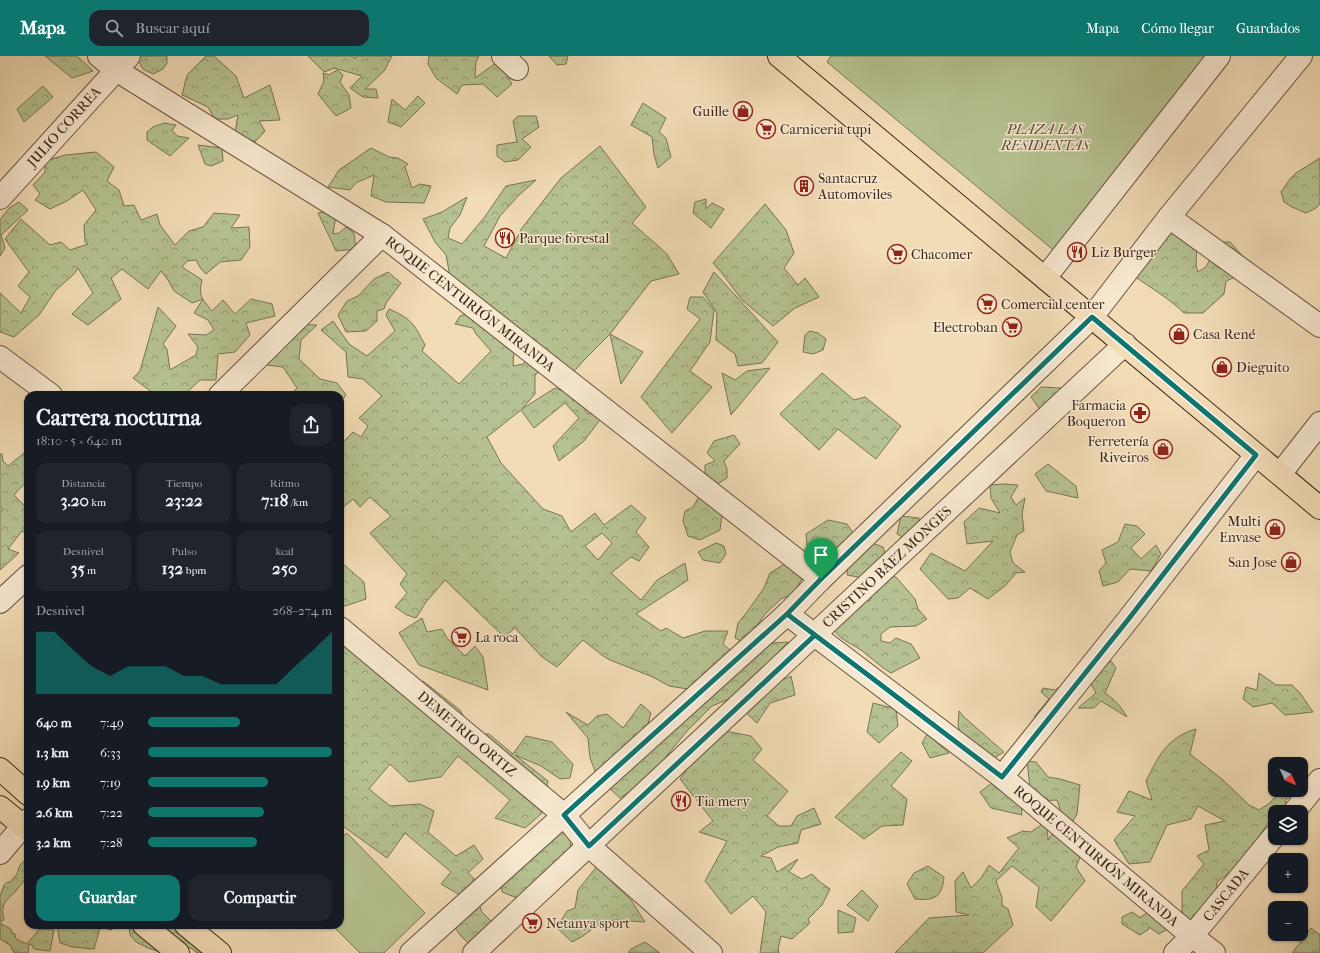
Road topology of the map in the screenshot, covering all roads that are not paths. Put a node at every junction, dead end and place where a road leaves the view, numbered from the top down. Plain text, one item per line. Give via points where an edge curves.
1 (99, 56) edge
2 (1219, 56) edge
3 (1301, 56) edge
4 (786, 58) edge
5 (122, 63) edge
6 (0, 198) edge
7 (1169, 217) junction
8 (382, 235) junction
9 (1045, 278) junction
10 (1092, 317) junction
11 (1320, 326) edge
12 (1125, 344) junction
13 (0, 357) edge
14 (46, 391) edge
15 (224, 391) edge
16 (1320, 423) edge
17 (1256, 455) junction
18 (1280, 474) junction
19 (1320, 508) edge
20 (821, 579) junction
21 (24, 580) edge
22 (0, 602) edge
23 (787, 614) junction
24 (344, 631) edge
25 (815, 635) junction
26 (0, 769) edge
27 (1002, 777) junction
28 (1320, 780) edge
29 (24, 790) edge
30 (1300, 805) edge
31 (0, 807) edge
32 (564, 815) junction
33 (24, 824) edge
34 (24, 827) edge
35 (1268, 844) edge
36 (589, 846) junction
37 (0, 852) edge
38 (149, 929) edge
39 (191, 929) edge
40 (1192, 936) junction
41 (178, 953) edge
42 (220, 953) edge
43 (410, 953) edge
44 (474, 953) edge
45 (711, 953) edge
46 (1175, 953) edge
47 (1214, 953) edge

1 - 5 street, ROQUE CENTURIÓN MIRANDA
2 - 9 street
3 - 7 street
4 - 9 main road
5 - 6 street, JULIO CORREA
5 - 8 street, ROQUE CENTURIÓN MIRANDA
7 - 10 street
7 - 11 street
8 - 15 street
8 - 20 street, ROQUE CENTURIÓN MIRANDA
9 - 10 main road
10 - 12 main road
10 - 20 street
12 - 17 main road
12 - 25 street, CRISTINO BÁEZ MONGES
13 - 14 street
16 - 18 street
17 - 18 main road
17 - 27 street
18 - 19 main road
20 - 23 street
21 - 22 street
23 - 25 street, ROQUE CENTURIÓN MIRANDA
23 - 32 street
24 - 32 street, DEMETRIO ORTIZ
25 - 27 street, ROQUE CENTURIÓN MIRANDA
25 - 36 street, CRISTINO BÁEZ MONGES
26 - 29 main road
27 - 40 street, ROQUE CENTURIÓN MIRANDA
28 - 30 street
31 - 33 main road
32 - 36 street, DEMETRIO ORTIZ
32 - 43 street
34 - 37 street
35 - 40 street, CASCADA
36 - 44 street, CRISTINO BÁEZ MONGES
36 - 45 street, DEMETRIO ORTIZ
38 - 41 main road
39 - 42 main road
40 - 46 street, CASCADA
40 - 47 street, ROQUE CENTURIÓN MIRANDA

